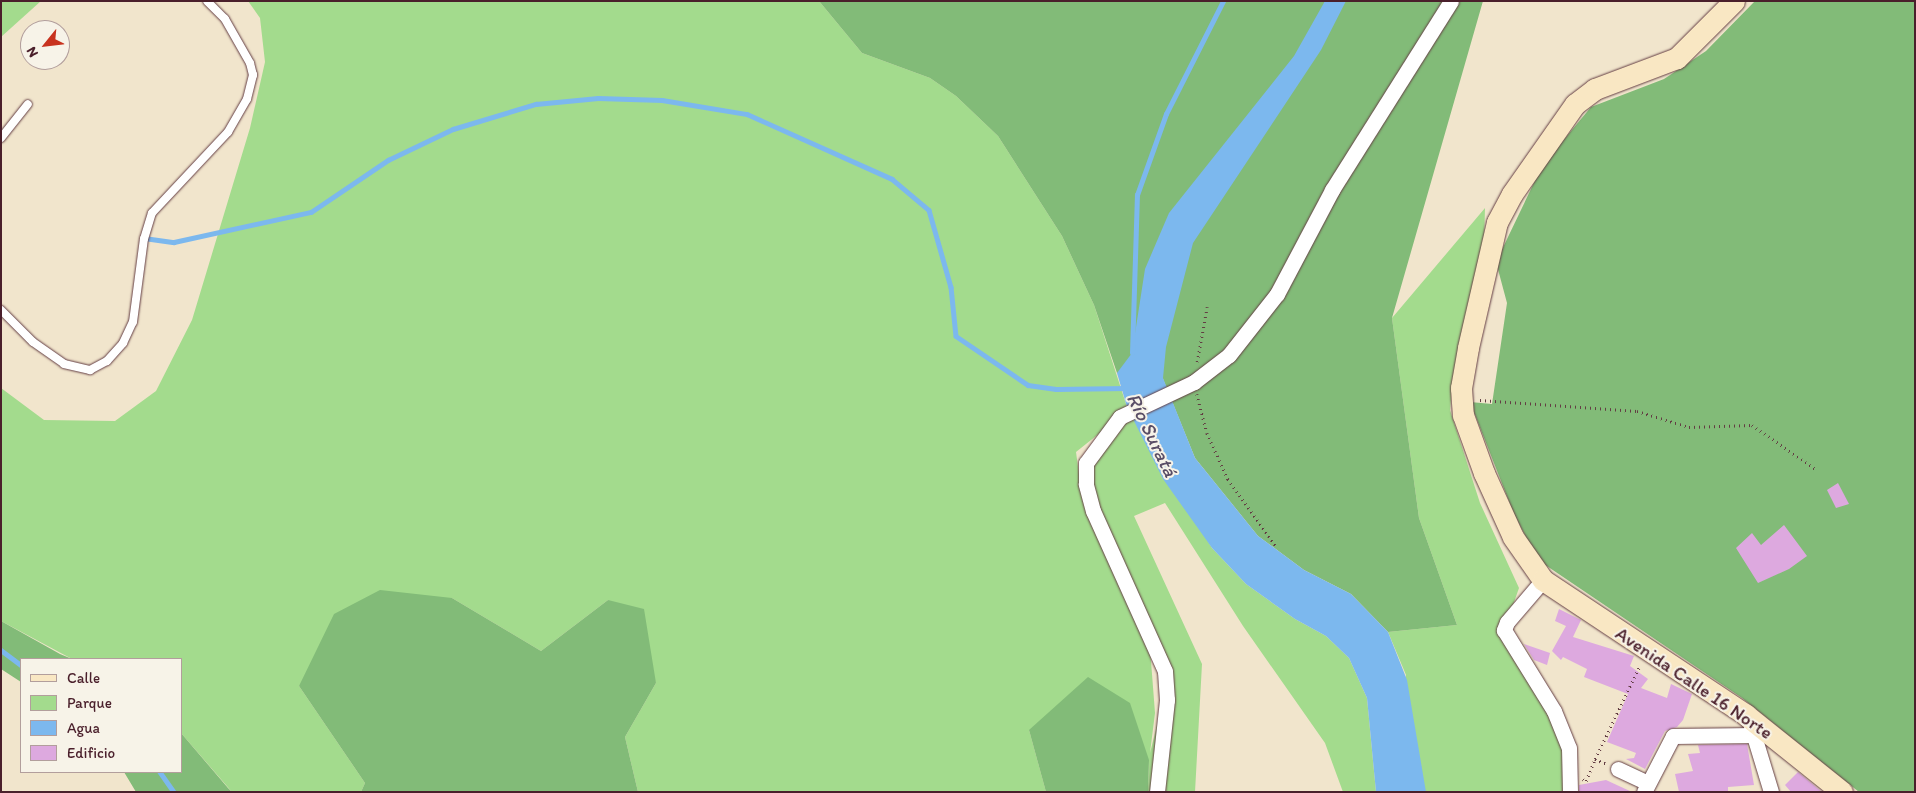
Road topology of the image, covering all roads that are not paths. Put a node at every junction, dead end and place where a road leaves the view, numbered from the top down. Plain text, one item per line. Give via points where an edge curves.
1 (207, 1) edge
2 (1450, 1) edge
3 (1734, 1) edge
4 (28, 104) dead end
5 (1, 138) edge
6 (1, 310) edge
7 (1543, 580) junction
8 (1746, 715) junction
9 (1755, 734) junction
10 (1618, 769) road end
11 (1646, 787) edge
12 (1771, 791) edge
13 (1157, 792) edge
14 (1570, 792) edge
15 (1766, 792) edge
16 (1842, 792) edge

1 - 6 lane via 225,19 253,74 246,99 228,132 152,212 144,239 133,322 123,343 107,361 90,370 64,364 33,342
2 - 13 street via 1332,190 1277,294 1229,355 1194,382 1120,417 1086,463 1086,484 1093,511 1165,671 1167,700
3 - 7 street via 1677,58 1595,89 1576,104 1512,194 1495,230 1468,348 1461,399 1463,415 1484,473 1514,537
4 - 5 lane
7 - 8 street, Avenida Calle 16 Norte
7 - 14 street via 1507,622 1504,630 1554,711 1569,748
8 - 9 street
8 - 16 street, Avenida Calle 16 Norte
9 - 11 street via 1673,736
9 - 12 street
10 - 11 street
12 - 15 street

